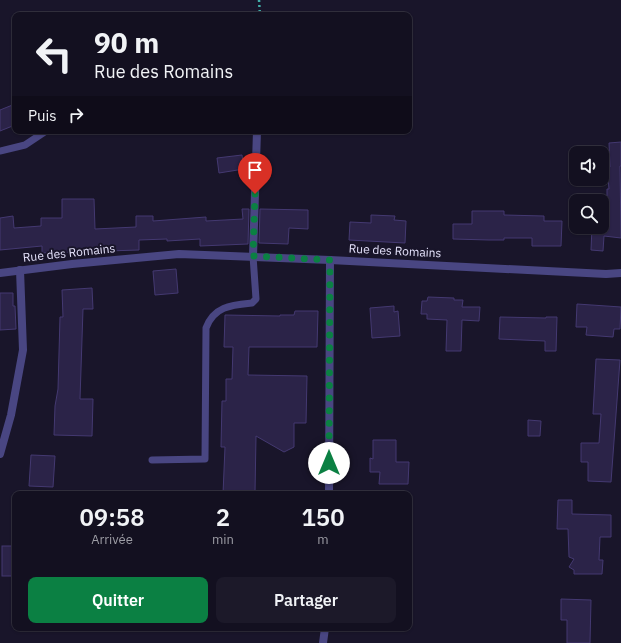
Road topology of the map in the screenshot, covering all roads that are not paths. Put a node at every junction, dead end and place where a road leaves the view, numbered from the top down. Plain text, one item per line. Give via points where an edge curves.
1 (42, 134) edge
2 (257, 134) edge
3 (0, 151) edge
4 (253, 256) junction
5 (330, 260) junction
6 (20, 270) junction
7 (0, 273) edge
8 (621, 273) edge
9 (0, 454) edge
10 (152, 460) dead end
11 (329, 491) edge
12 (325, 631) edge
13 (323, 643) edge

1 - 3 lane via 25,145
2 - 4 street
4 - 5 street, Rue des Romains
4 - 6 street, Rue des Romains via 179,254
4 - 10 lane via 256,299 252,303 229,306 218,311 209,320 206,328 205,460
5 - 8 street, Rue des Romains
5 - 11 street
6 - 7 street, Rue des Romains
6 - 9 street via 22,350 11,414
12 - 13 street

